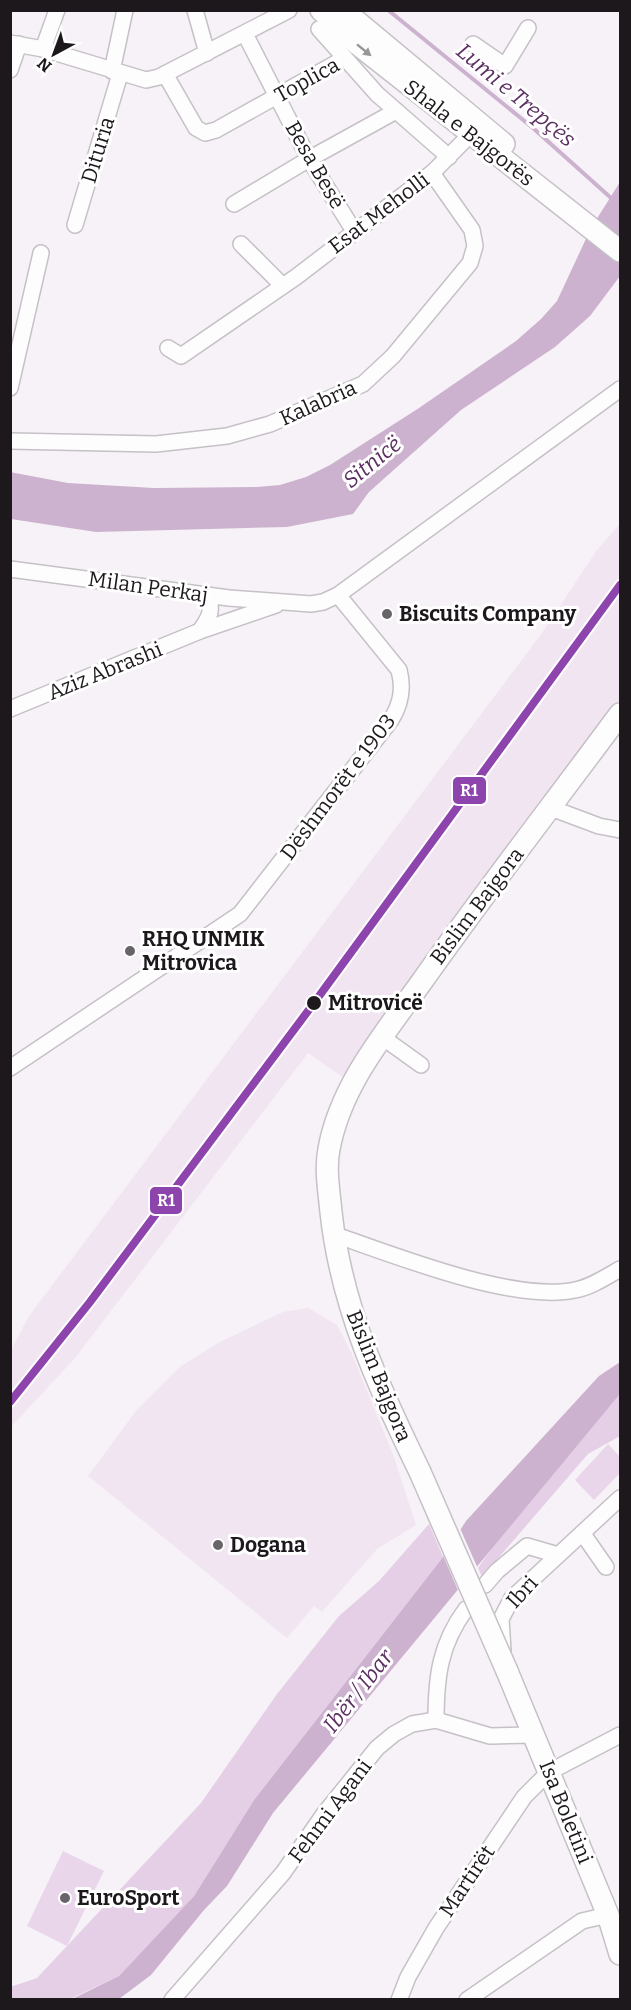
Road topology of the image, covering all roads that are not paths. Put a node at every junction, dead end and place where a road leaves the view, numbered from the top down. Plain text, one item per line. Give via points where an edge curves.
1 (57, 10) edge
2 (125, 10) edge
3 (195, 10) edge
4 (289, 10) edge
5 (343, 10) edge
6 (320, 20) edge
7 (528, 28) dead end
8 (245, 34) junction
9 (15, 44) edge
10 (473, 44) dead end
11 (43, 49) junction
12 (207, 53) junction
13 (345, 58) junction
14 (10, 70) edge
15 (116, 73) junction
16 (165, 74) junction
17 (277, 97) junction
18 (396, 111) junction
19 (470, 135) junction
20 (449, 157) junction
21 (309, 159) junction
22 (525, 170) junction
23 (432, 173) junction
24 (234, 204) dead end
25 (75, 225) dead end
26 (354, 231) junction
27 (621, 235) edge
28 (241, 244) dead end
29 (621, 251) edge
30 (41, 253) dead end
31 (283, 286) junction
32 (168, 348) dead end
33 (10, 388) edge
34 (620, 391) edge
35 (10, 441) edge
36 (10, 569) edge
37 (206, 594) junction
38 (338, 595) junction
39 (285, 602) junction
40 (200, 631) junction
41 (10, 709) edge
42 (621, 714) edge
43 (551, 808) junction
44 (621, 830) edge
45 (382, 1037) junction
46 (421, 1065) dead end
47 (10, 1068) edge
48 (333, 1234) junction
49 (621, 1269) edge
50 (621, 1498) edge
51 (583, 1534) junction
52 (558, 1555) junction
53 (606, 1567) dead end
54 (485, 1586) dead end
55 (466, 1609) dead end
56 (507, 1671) junction
57 (436, 1720) junction
58 (534, 1735) junction
59 (621, 1735) edge
60 (549, 1772) junction
61 (614, 1913) edge
62 (621, 1954) edge
63 (172, 2000) edge
64 (399, 2000) edge
65 (467, 2000) edge

1 - 11 street
2 - 15 street, Dituria
3 - 12 street
4 - 8 street
5 - 22 main road, Shala e Bajgorës
6 - 13 street
6 -> 19 main road, Shala e Bajgorës via 355,42
7 - 10 street via 505,66
8 - 12 street
8 - 17 street, Besa Besë
9 - 11 street
9 - 14 street
11 - 15 street
12 - 16 street
13 - 17 street, Toplica
13 - 18 street, Toplica
15 - 16 street via 146,80
15 - 25 street, Dituria
16 - 17 street, Toplica via 196,128 205,134
17 - 21 street, Besa Besë
18 - 20 street, Toplica
18 - 21 street
19 - 20 street, Esat Meholli
19 - 22 main road, Shala e Bajgorës
20 - 23 street, Esat Meholli
21 - 24 street
21 - 26 street, Besa Besë
22 - 27 main road, Shala e Bajgorës
22 - 29 main road, Shala e Bajgorës
23 - 26 street, Esat Meholli
23 - 35 street, Kalabria via 472,231 475,246 470,263 393,356 363,384 270,424 227,436 135,445
26 - 31 street, Esat Meholli
28 - 31 street
30 - 33 street
31 - 32 street, Esat Meholli via 181,356
34 - 38 street
36 - 37 street, Milan Perkaj
37 - 39 street, Milan Perkaj
37 - 40 street via 211,602 210,616
38 - 39 street, Aziz Abrashi via 323,602
38 - 47 street, Dëshmorët e 1903 via 399,670 401,696 391,720 240,914
39 - 40 street, Aziz Abrashi
40 - 41 street, Aziz Abrashi
42 - 43 main road, Bislim Bajgora
43 - 44 street
43 - 45 main road, Bislim Bajgora
45 - 46 street
45 - 48 main road, Bislim Bajgora via 348,1092 328,1150
48 - 49 street via 456,1275 529,1290 577,1290
48 - 56 main road, Bislim Bajgora, bridge via 347,1299 363,1348
50 - 51 street, Ibri
51 - 52 street, Ibri
51 - 53 street
52 - 54 street, Ibri via 527,1546
52 - 56 street, Ibri via 504,1610 501,1631
55 - 57 street via 450,1631 436,1681
56 - 58 main road, Isa Boletini
57 - 58 street, Fehmi Agani via 490,1736
57 - 63 street, Fehmi Agani via 412,1724 377,1748 283,1873
58 - 60 main road, Isa Boletini
59 - 60 street, Martirët
60 - 61 main road, Isa Boletini
60 - 64 street, Martirët via 524,1797 436,1928
61 - 62 main road, Isa Boletini
61 - 65 street via 582,1922

